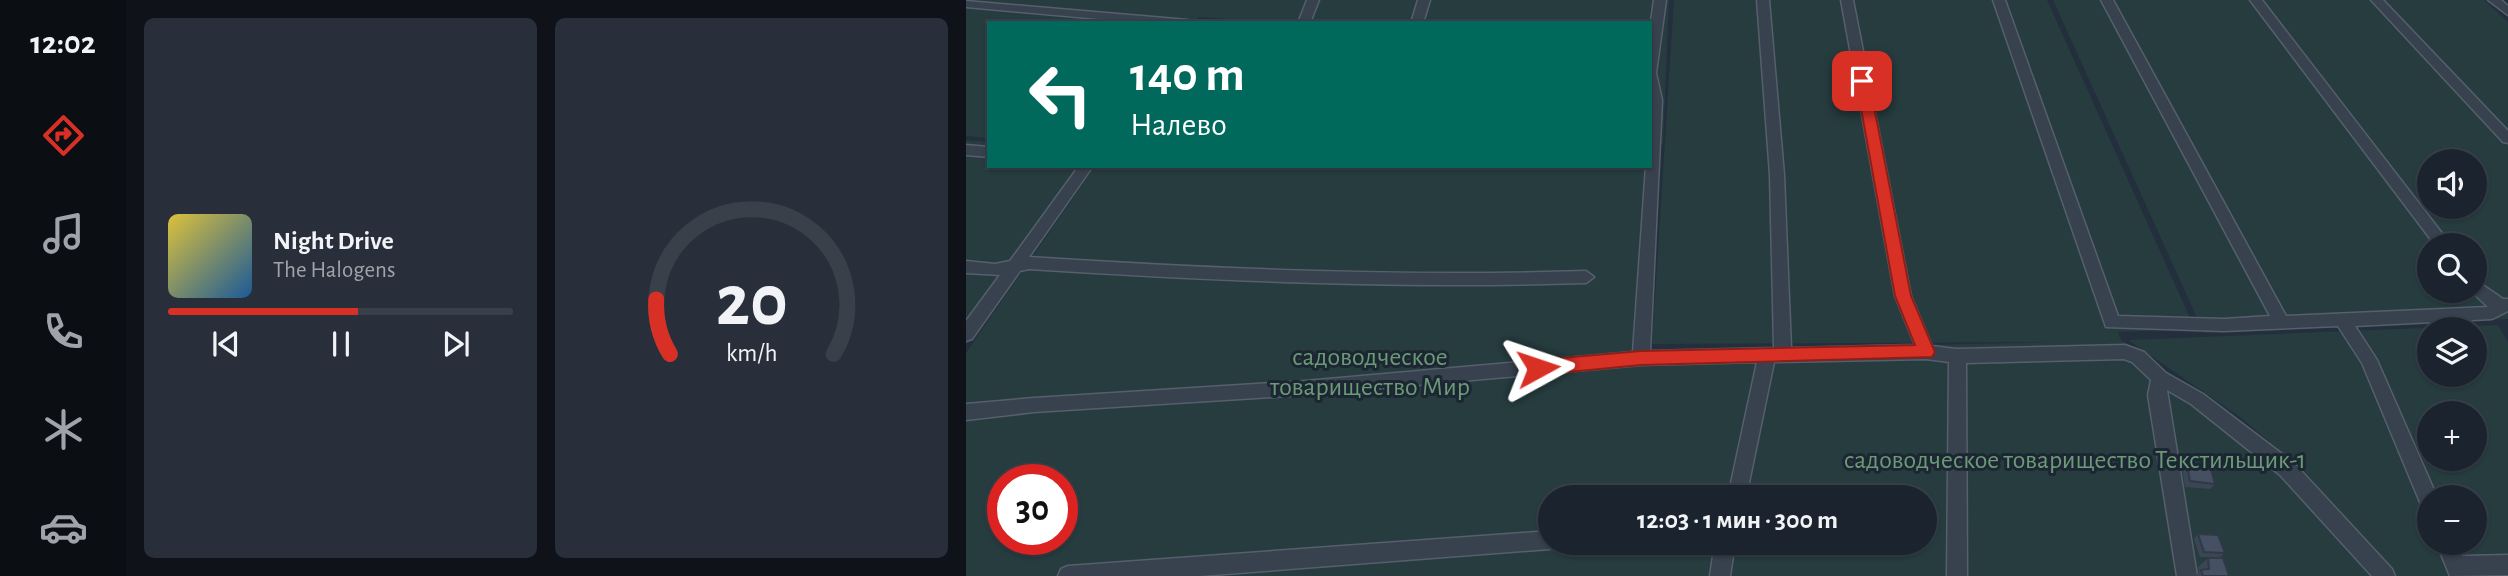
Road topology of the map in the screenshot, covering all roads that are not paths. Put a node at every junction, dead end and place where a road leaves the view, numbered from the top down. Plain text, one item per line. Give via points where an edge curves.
1 (1313, 0) edge
2 (1424, 0) edge
3 (1660, 0) edge
4 (1763, 0) edge
5 (1847, 0) edge
6 (1999, 0) edge
7 (2107, 0) edge
8 (2256, 0) edge
9 (2377, 0) edge
10 (2494, 0) edge
11 (966, 4) edge
12 (2508, 12) edge
13 (1165, 21) edge
14 (1305, 21) edge
15 (1418, 21) edge
16 (1652, 58) edge
17 (1652, 82) edge
18 (2508, 139) edge
19 (1652, 147) edge
20 (966, 150) edge
21 (987, 152) edge
22 (1085, 168) edge
23 (1651, 168) edge
24 (2434, 233) edge
25 (966, 267) edge
26 (1014, 267) junction
27 (1586, 277) dead end
28 (2487, 294) edge
29 (2504, 305) edge
30 (2344, 321) junction
31 (2281, 323) junction
32 (966, 334) edge
33 (1926, 352) junction
34 (1775, 354) junction
35 (1956, 356) junction
36 (1641, 358) junction
37 (2160, 378) junction
38 (966, 412) edge
39 (1740, 485) edge
40 (2422, 485) edge
41 (1538, 541) edge
42 (1723, 555) edge
43 (2508, 565) edge
44 (2458, 571) edge
45 (1068, 576) edge
46 (1720, 576) edge
47 (1957, 576) edge
48 (2187, 576) edge
49 (2385, 576) edge

1 - 14 street
2 - 15 street
3 - 16 street
4 - 34 street via 1777,175
5 - 33 street via 1903,296
6 - 31 street via 2112,322
7 - 31 street
8 - 24 street
9 - 18 street
10 - 12 street
11 - 13 street
17 - 19 street via 1656,100
20 - 21 street
22 - 26 street
23 - 36 street
25 - 26 street
26 - 27 street via 1029,263 1239,277 1496,281
26 - 32 street
28 - 29 street
29 - 30 street via 2476,315
30 - 31 street
30 - 40 street via 2369,360
33 - 34 street
33 - 35 street
34 - 36 street
34 - 39 street
35 - 37 street via 2124,352 2138,357
35 - 47 street
36 - 38 street
37 - 48 street via 2157,395
37 - 49 street via 2197,399 2287,469
41 - 45 street
42 - 46 street
43 - 44 street

